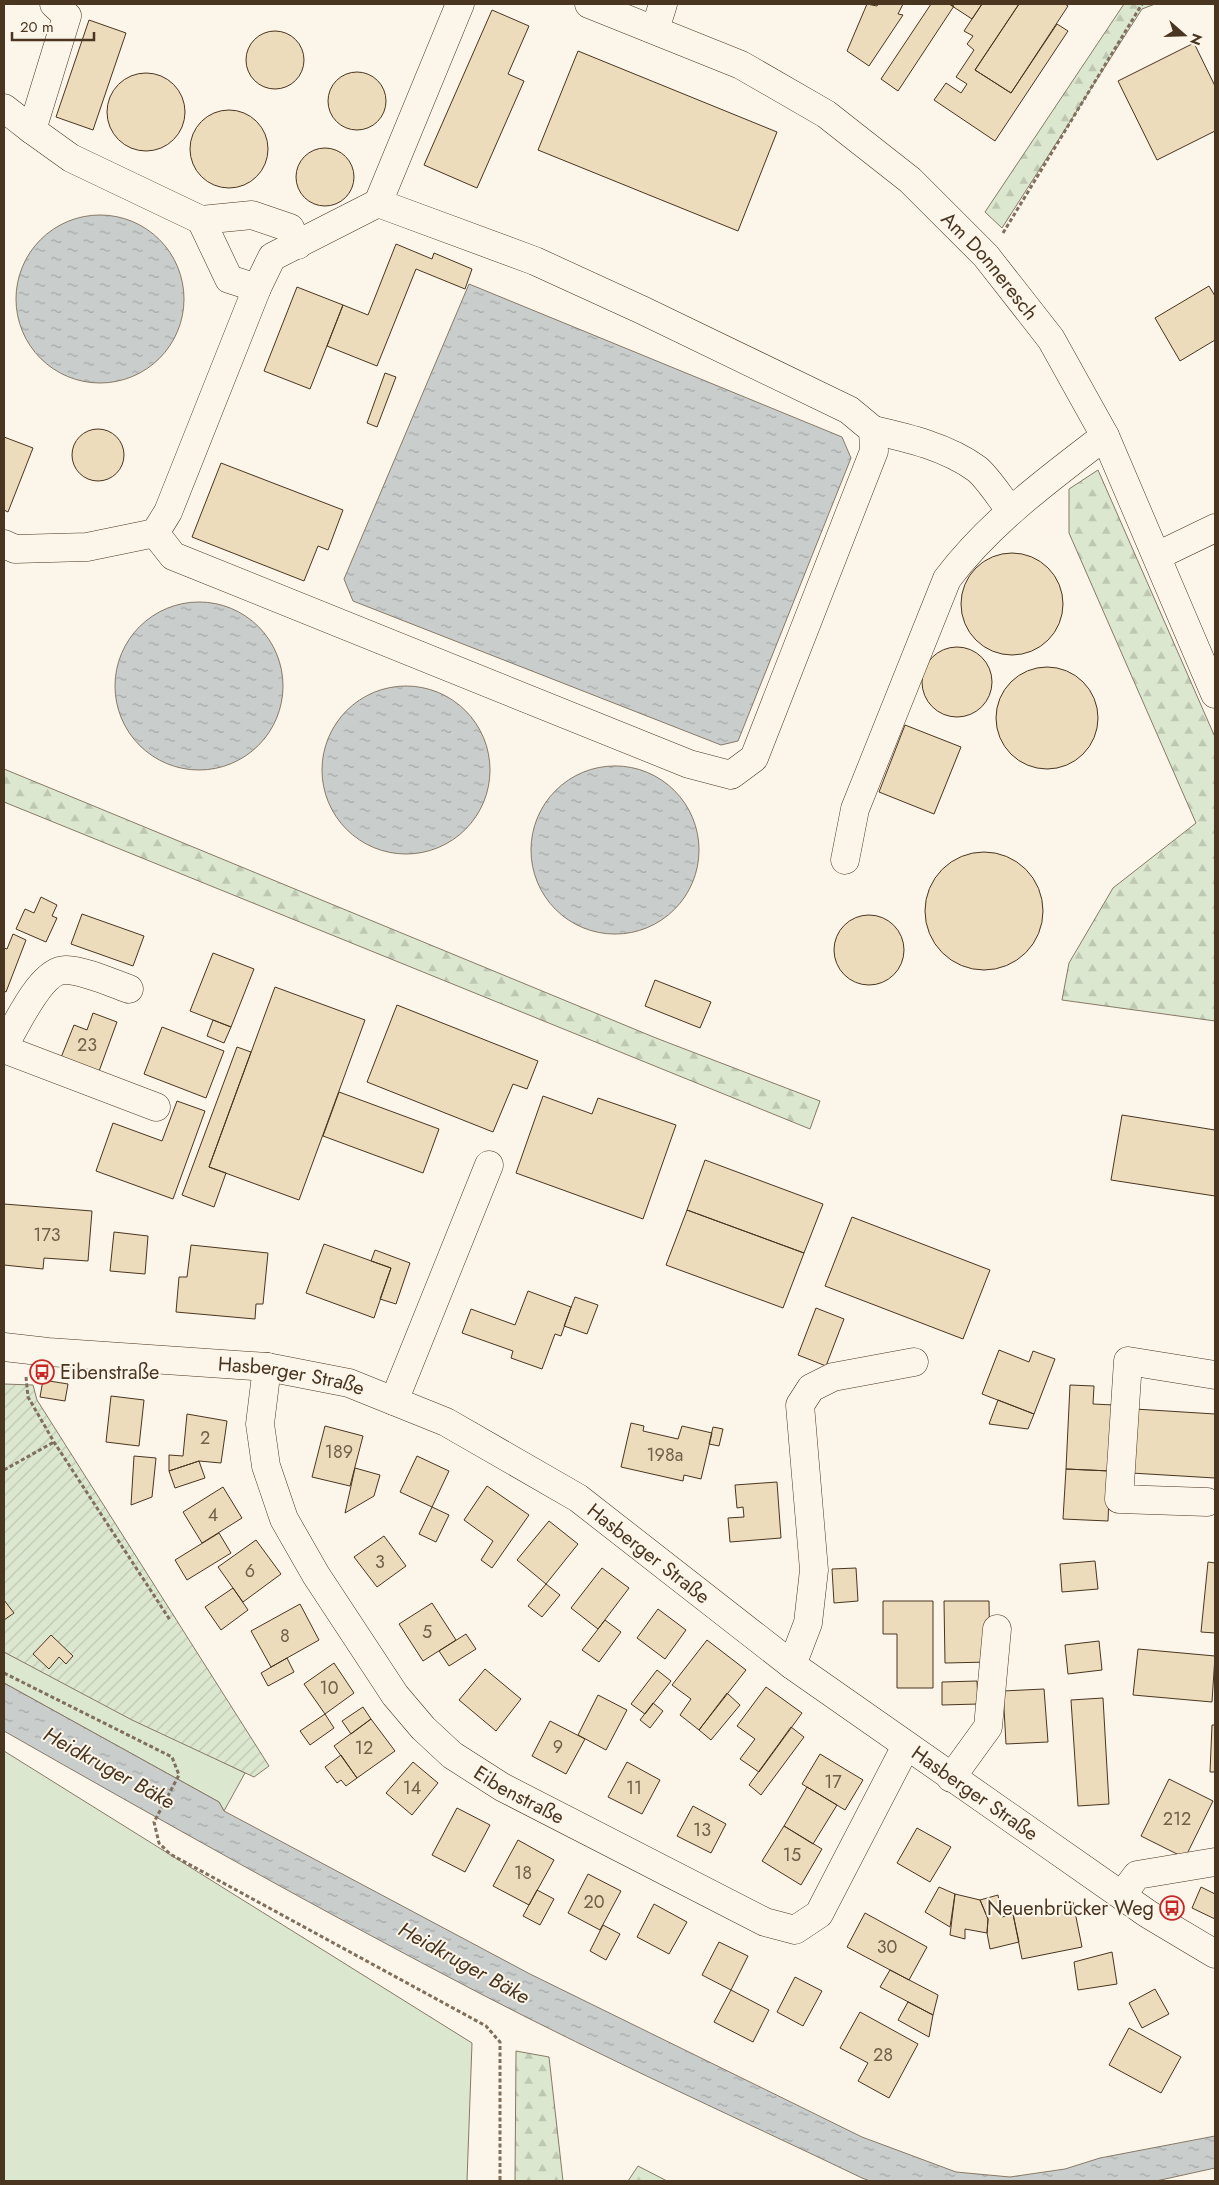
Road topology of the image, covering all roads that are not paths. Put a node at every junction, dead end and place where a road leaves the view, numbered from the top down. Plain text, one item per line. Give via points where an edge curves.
1 (54, 4) edge
2 (460, 4) edge
3 (589, 4) edge
4 (663, 4) edge
5 (655, 30) junction
6 (4, 108) edge
7 (32, 130) junction
8 (378, 203) junction
9 (200, 220) junction
10 (298, 245) junction
11 (257, 288) junction
12 (872, 430) junction
13 (1106, 436) junction
14 (1011, 511) junction
15 (1215, 528) edge
16 (154, 532) junction
17 (4, 544) edge
18 (1157, 556) junction
19 (1215, 694) edge
20 (845, 860) dead end
21 (128, 989) dead end
22 (5, 1042) edge
23 (156, 1107) dead end
24 (489, 1165) dead end
25 (14, 1348) edge
26 (914, 1362) dead end
27 (267, 1367) junction
28 (1215, 1376) edge
29 (394, 1401) junction
30 (1207, 1502) dead end
31 (996, 1629) dead end
32 (792, 1665) junction
33 (906, 1746) junction
34 (951, 1778) junction
35 (1215, 1862) edge
36 (1122, 1895) junction
37 (1215, 1954) edge

1 - 7 street via 67,16
2 - 8 street
3 - 5 street, Am Donneresch
4 - 5 street
5 - 13 street, Am Donneresch via 742,65 826,114 910,180 986,256 1051,339
6 - 7 street
7 - 9 street via 70,158
8 - 10 street
8 - 12 street via 535,260 849,410
9 - 10 street via 252,215 290,228
9 - 11 street via 230,279
10 - 11 street via 272,257
11 - 16 street via 168,512
12 - 14 street via 941,449 978,470
12 - 16 street via 874,451 754,758 731,775 689,764 174,556
13 - 14 street
13 - 18 street, Am Donneresch
14 - 20 street via 947,579 855,809
15 - 18 street
16 - 17 street via 87,547 16,548
18 - 19 street, Am Donneresch
21 - 22 street via 79,972 64,969 54,973 41,984
22 - 23 street
24 - 29 street
25 - 27 street, Hasberger Straße
26 - 32 street via 832,1377 811,1388 800,1405 814,1570 808,1623
27 - 29 street, Hasberger Straße via 349,1383
27 - 33 street, Eibenstraße via 260,1424 266,1466 284,1519 316,1575 395,1695 452,1755 502,1786 766,1922 795,1930 819,1914
28 - 30 street via 1128,1361 1119,1499
29 - 32 street, Hasberger Straße via 446,1422 578,1498
31 - 34 street via 988,1727
32 - 33 street, Hasberger Straße
33 - 34 street, Hasberger Straße
34 - 36 street, Hasberger Straße
35 - 36 street via 1137,1875
36 - 37 street, Hasberger Straße

